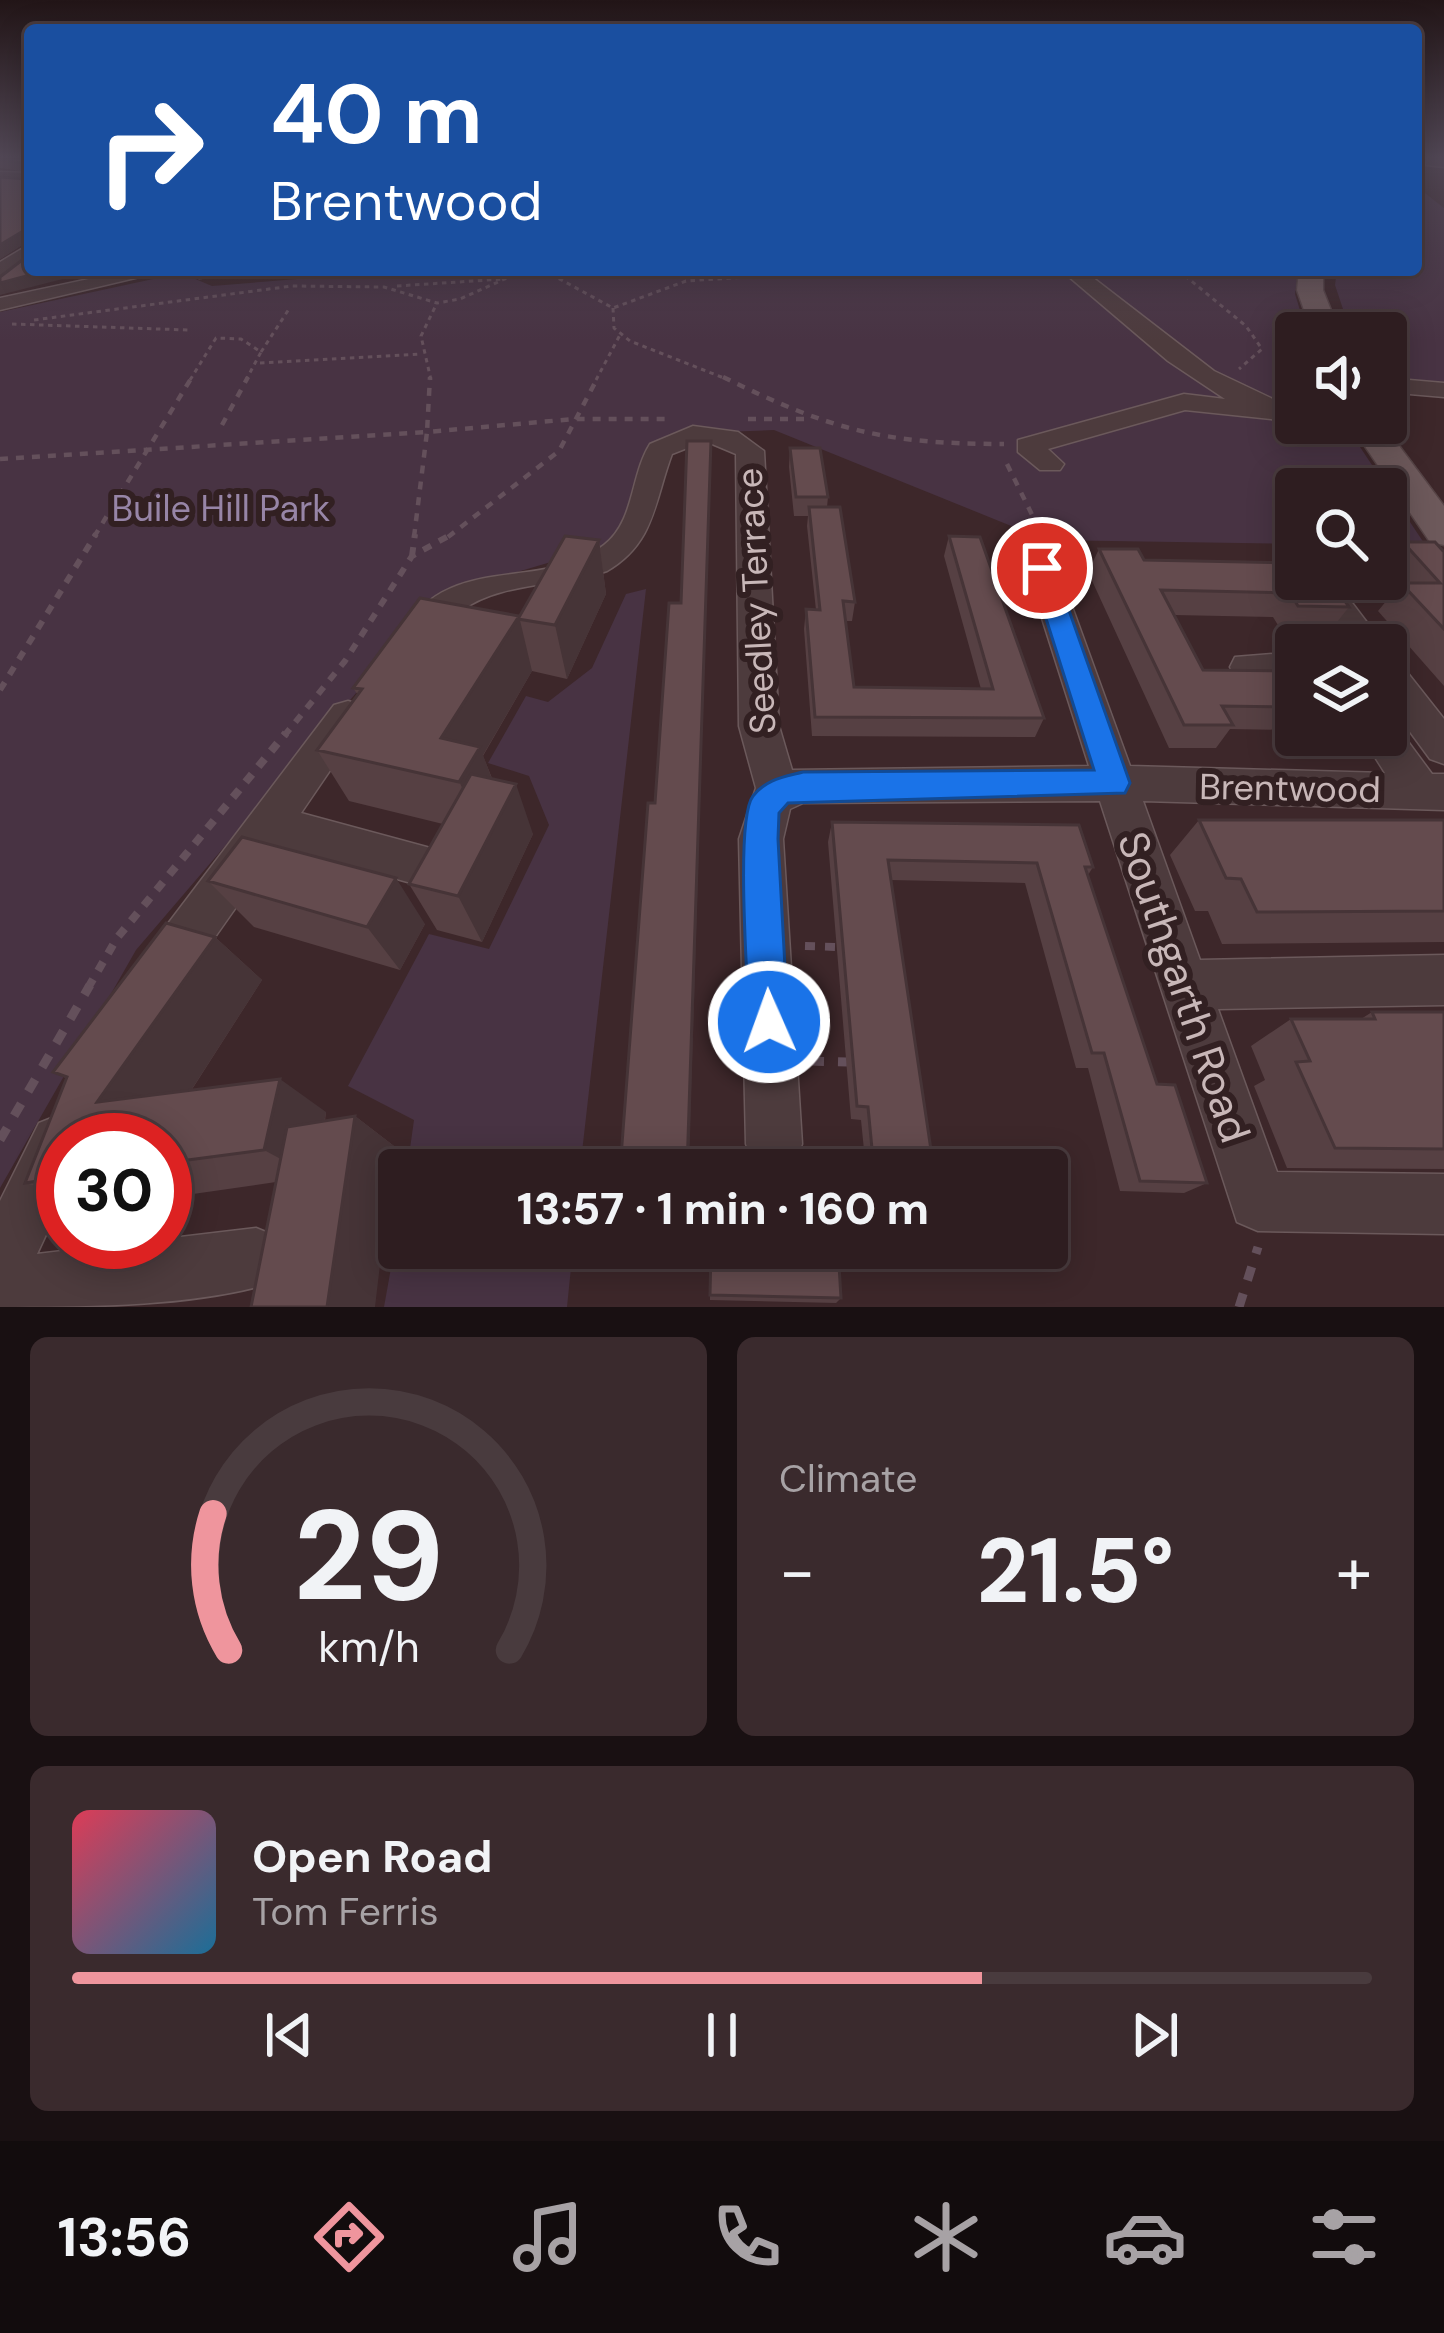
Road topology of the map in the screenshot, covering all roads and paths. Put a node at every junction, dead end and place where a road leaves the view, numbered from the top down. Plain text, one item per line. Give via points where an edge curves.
1 (131, 276) edge
2 (513, 276) edge
3 (554, 276) edge
4 (753, 276) edge
5 (1079, 276) edge
6 (1185, 276) edge
7 (1311, 276) edge
8 (507, 279) junction
9 (388, 287) junction
10 (437, 303) junction
11 (0, 304) edge
12 (613, 308) junction
13 (289, 309) dead end
14 (1318, 312) edge
15 (0, 323) edge
16 (188, 330) dead end
17 (621, 333) junction
18 (261, 352) junction
19 (420, 354) junction
20 (260, 363) junction
21 (1228, 387) junction
22 (1407, 387) edge
23 (1444, 390) edge
24 (1275, 412) edge
25 (1275, 415) edge
26 (222, 425) dead end
27 (427, 432) junction
28 (1020, 442) dead end
29 (1380, 444) edge
30 (998, 445) junction
31 (151, 450) junction
32 (0, 459) edge
33 (1050, 464) dead end
34 (1444, 533) edge
35 (1044, 554) joint
36 (412, 556) dead end
37 (1332, 600) edge
38 (1350, 624) edge
39 (395, 661) edge
40 (1275, 666) edge
41 (1248, 667) edge
42 (0, 690) edge
43 (369, 691) edge
44 (1407, 700) edge
45 (1444, 748) edge
46 (1400, 756) edge
47 (1114, 783) junction
48 (1432, 791) edge
49 (778, 792) junction
50 (273, 825) junction
51 (429, 867) edge
52 (1444, 980) edge
53 (1184, 986) junction
54 (136, 1006) edge
55 (81, 1101) edge
56 (774, 1144) dead end
57 (1444, 1204) edge
58 (256, 1259) edge
59 (1258, 1259) dead end
60 (0, 1266) edge
61 (0, 1290) edge
62 (1239, 1307) edge

1 - 11 street
2 - 8 path
3 - 12 path
4 - 12 path via 686,281
5 - 21 street
6 - 21 path via 1262,349
7 - 14 main road
8 - 9 path
8 - 10 path
9 - 10 path
9 - 15 path via 233,291
10 - 19 path via 420,327
12 - 17 path
13 - 18 path
15 - 16 path
17 - 27 path via 574,419
17 - 30 path via 809,419 930,444
18 - 20 path
18 - 31 path via 250,341 216,338
19 - 20 path
19 - 27 path via 434,394
20 - 26 path
21 - 24 street
22 - 23 street
25 - 33 street via 1184,402 1028,446
27 - 31 path
27 - 36 path
28 - 30 path
29 - 34 main road
30 - 35 path
31 - 32 path
31 - 42 path
35 - 47 street, Southgarth Road
37 - 38 street
39 - 49 street, Seedley Terrace via 464,594 580,567 621,547 637,525 660,450 683,435 728,436 750,451 752,463 759,726
40 - 41 street
43 - 50 street
44 - 45 street
46 - 48 street
47 - 48 street, Brentwood
47 - 49 street, Brentwood via 803,785
47 - 53 street, Southgarth Road
49 - 56 street via 763,808 761,839
50 - 51 street
50 - 54 street
52 - 53 street
53 - 57 street, Southgarth Road via 1258,1201
55 - 60 street
58 - 61 street
59 - 62 path

